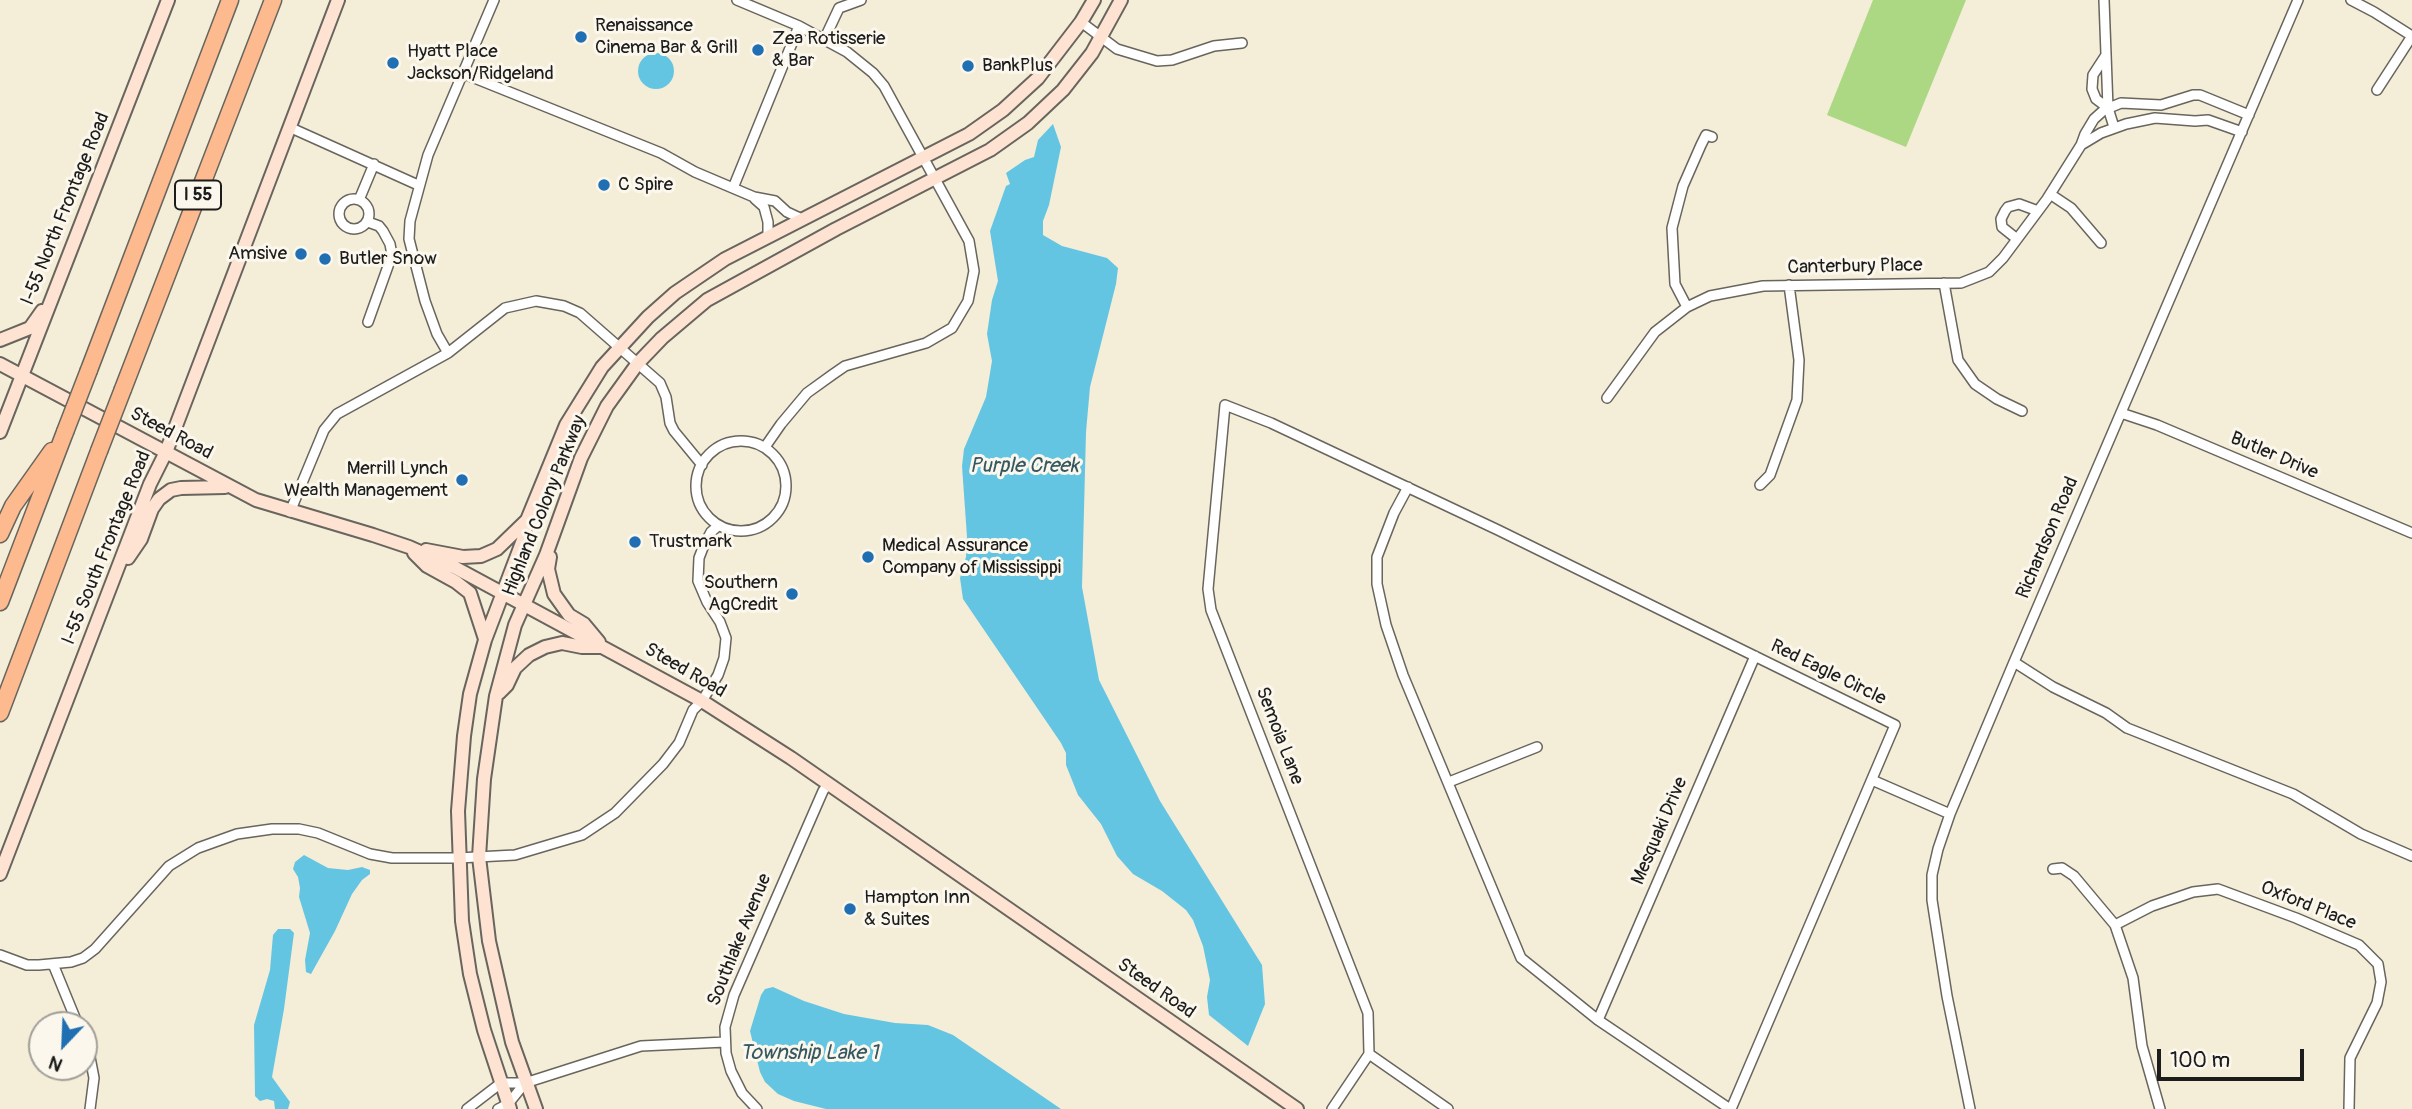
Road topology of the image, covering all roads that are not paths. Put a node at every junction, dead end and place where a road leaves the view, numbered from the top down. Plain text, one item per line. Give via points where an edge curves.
1 (168, 0) edge
2 (230, 0) edge
3 (274, 0) edge
4 (338, 0) edge
5 (494, 0) edge
6 (737, 0) edge
7 (861, 0) edge
8 (1094, 0) edge
9 (1121, 0) edge
10 (2104, 0) edge
11 (2298, 0) edge
12 (2351, 0) edge
13 (1081, 22) junction
14 (799, 26) junction
15 (1102, 36) junction
16 (2412, 36) edge
17 (824, 40) junction
18 (1242, 43) dead end
19 (2106, 54) junction
20 (462, 73) junction
21 (2377, 90) dead end
22 (2108, 108) junction
23 (2249, 115) junction
24 (289, 127) junction
25 (2114, 127) junction
26 (2242, 132) junction
27 (1712, 137) dead end
28 (2081, 145) junction
29 (922, 157) junction
30 (374, 164) junction
31 (937, 180) junction
32 (418, 186) junction
33 (733, 188) junction
34 (2050, 194) junction
35 (754, 197) junction
36 (359, 200) junction
37 (2038, 211) junction
38 (802, 219) junction
39 (368, 222) junction
40 (768, 236) junction
41 (2017, 239) junction
42 (2101, 243) dead end
43 (1944, 283) junction
44 (1789, 285) junction
45 (51, 300) junction
46 (1687, 307) junction
47 (368, 322) dead end
48 (0, 340) edge
49 (619, 347) junction
50 (448, 353) junction
51 (0, 363) edge
52 (638, 363) junction
53 (22, 376) junction
54 (1607, 398) dead end
55 (0, 402) edge
56 (2022, 411) dead end
57 (2121, 413) junction
58 (1271, 423) joint
59 (1, 429) edge
60 (65, 432) junction
61 (765, 447) junction
62 (166, 452) junction
63 (702, 465) junction
64 (1760, 485) dead end
65 (228, 487) junction
66 (1408, 487) junction
67 (290, 512) junction
68 (527, 520) junction
69 (718, 526) junction
70 (555, 532) junction
71 (2412, 533) edge
72 (0, 534) edge
73 (409, 547) junction
74 (116, 575) junction
75 (502, 592) junction
76 (0, 602) edge
77 (525, 606) junction
78 (485, 640) junction
79 (604, 647) junction
80 (1755, 656) junction
81 (2014, 662) junction
82 (496, 696) junction
83 (702, 701) junction
84 (0, 713) edge
85 (1537, 747) dead end
86 (1872, 780) junction
87 (1449, 782) junction
88 (828, 784) junction
89 (1950, 814) junction
90 (2412, 856) edge
91 (458, 858) junction
92 (479, 858) junction
93 (2053, 869) dead end
94 (0, 874) edge
95 (2115, 925) junction
96 (0, 955) edge
97 (53, 964) junction
98 (72, 1011) edge
99 (1598, 1020) junction
100 (725, 1042) junction
101 (1369, 1054) junction
102 (94, 1081) edge
103 (502, 1083) junction
104 (525, 1083) junction
105 (505, 1107) edge
106 (90, 1109) edge
107 (467, 1109) edge
108 (536, 1109) edge
109 (757, 1109) edge
110 (1297, 1109) edge
111 (1332, 1109) edge
112 (1448, 1109) edge
113 (1731, 1109) edge
114 (1970, 1109) edge
115 (2160, 1109) edge
116 (2349, 1109) edge

1 - 45 street, I-55 North Frontage Road
2 - 60 highway, I 55, bridge
3 - 84 highway, I 55, bridge
4 - 24 street, I-55 South Frontage Road
5 - 20 street
6 - 14 street
7 - 17 street via 839,8
8 - 13 street, Highland Colony Parkway
9 - 15 street, Highland Colony Parkway
10 - 19 street
11 - 23 street, Richardson Road
12 - 16 street
13 - 15 street
13 - 29 street, Highland Colony Parkway via 1038,78 1003,110 969,134
14 - 17 street
14 - 33 street
15 - 18 street via 1117,48 1157,61
15 - 31 street, Highland Colony Parkway via 1063,90 1028,122
16 - 21 street
17 - 29 street via 859,61 884,86
19 - 22 street
19 - 22 street via 2093,75 2092,89
20 - 32 street
20 - 33 street via 662,153
22 - 23 street via 2121,103 2161,105 2200,95
22 - 25 street
22 - 28 street, Canterbury Place via 2089,126
23 - 26 street, Richardson Road
24 - 30 street
24 - 62 street, I-55 South Frontage Road
25 - 26 street, Canterbury Place via 2155,118 2208,120
25 - 28 street, Canterbury Place
26 - 57 street, Richardson Road
27 - 46 street via 1706,135 1701,145 1672,228 1675,284
28 - 34 street, Canterbury Place
29 - 31 street
29 - 38 street, Highland Colony Parkway
30 - 32 street
30 - 36 street
31 - 52 street, Highland Colony Parkway via 734,284 680,321
31 - 61 street via 969,242 974,271 968,301 952,328 926,342 845,366 807,393
32 - 50 street via 409,239 430,317
33 - 35 street
34 - 37 street, Canterbury Place
34 - 42 street via 2071,208
35 - 38 street via 775,201
35 - 40 street via 764,207
36 - 39 street via 368,207
36 - 39 street via 342,205 339,220 356,230
37 - 41 street, Canterbury Place
37 - 41 street via 2019,204 2008,207 2002,227
38 - 40 street, Highland Colony Parkway
39 - 47 street via 383,231 392,255
40 - 49 street, Highland Colony Parkway via 697,276
41 - 43 street, Canterbury Place via 1989,272 1961,283
43 - 44 street, Canterbury Place
43 - 56 street via 1958,360 1975,384
44 - 46 street, Canterbury Place via 1710,296
44 - 64 street via 1799,360 1797,400 1770,475
45 - 48 street via 30,328
45 - 53 street, I-55 North Frontage Road
46 - 54 street, Canterbury Place via 1655,331
49 - 50 street via 572,309 536,301 505,308
49 - 52 street
49 - 68 street, Highland Colony Parkway via 566,425
50 - 67 street via 337,414 324,430
51 - 53 street, Steed Road
52 - 63 street via 660,383 670,423
52 - 70 street, Highland Colony Parkway via 607,406 581,458
53 - 59 street, I-55 North Frontage Road
53 - 62 street, Steed Road
55 - 59 street
57 - 71 street, Butler Drive
57 - 81 street, Richardson Road
58 - 66 street, Red Eagle Circle
58 - 101 street, Semoia Lane via 1225,405 1208,589 1211,610 1368,1013
60 - 72 highway via 13,506
60 - 76 highway, I 55
61 - 63 street via 731,442 713,449
61 - 69 street via 779,461 787,479 776,516 753,530
62 - 65 street, Steed Road
62 - 74 street, I-55 South Frontage Road
63 - 69 street via 696,493 703,511
65 - 67 street, Steed Road
65 - 74 street via 181,488 159,499 141,539
66 - 80 street, Red Eagle Circle
66 - 87 street via 1377,557 1377,584 1385,625 1403,675
67 - 73 street, Steed Road
68 - 73 street via 497,549 481,556
68 - 75 street, Highland Colony Parkway
69 - 83 street via 699,558 698,581 726,638 718,675
70 - 77 street, Highland Colony Parkway
70 - 79 street via 548,569 554,594
73 - 75 street, Steed Road
73 - 78 street via 427,566 470,593
74 - 94 street, I-55 South Frontage Road
75 - 77 street, Steed Road
75 - 78 street, Highland Colony Parkway
77 - 79 street, Steed Road
77 - 82 street, Highland Colony Parkway via 515,625
78 - 91 street, Highland Colony Parkway via 464,736
79 - 82 street via 562,643 545,647 515,668
79 - 83 street, Steed Road
80 - 86 street, Red Eagle Circle via 1895,725
80 - 99 street, Mesquaki Drive
81 - 89 street, Richardson Road
81 - 90 street via 2127,728 2293,794 2361,834
82 - 92 street, Highland Colony Parkway
83 - 88 street, Steed Road
83 - 92 street via 663,764 615,814 582,835 515,855
85 - 87 street
86 - 89 street
86 - 113 street, Red Eagle Circle
87 - 99 street via 1521,958
88 - 100 street, Southlake Avenue via 731,1003
88 - 110 street, Steed Road
89 - 114 street, Richardson Road via 1932,875 1932,900
91 - 92 street
91 - 97 street via 370,854 299,829 237,834 198,848 169,866 96,948 71,962
91 - 103 street, Highland Colony Parkway via 470,974
92 - 104 street, Highland Colony Parkway via 500,996
93 - 95 street via 2062,868 2074,877
95 - 115 street via 2133,978 2142,1046
95 - 116 street, Oxford Place via 2152,906 2218,889 2359,945 2378,964 2381,982 2377,1003 2350,1058
96 - 97 street via 27,965
97 - 98 street
99 - 113 street
100 - 104 street via 642,1046
100 - 109 street, Southlake Avenue via 736,1082
101 - 111 street
101 - 112 street
102 - 106 street
103 - 104 street
103 - 105 street, Highland Colony Parkway
103 - 107 street
104 - 105 street
104 - 108 street, Highland Colony Parkway

